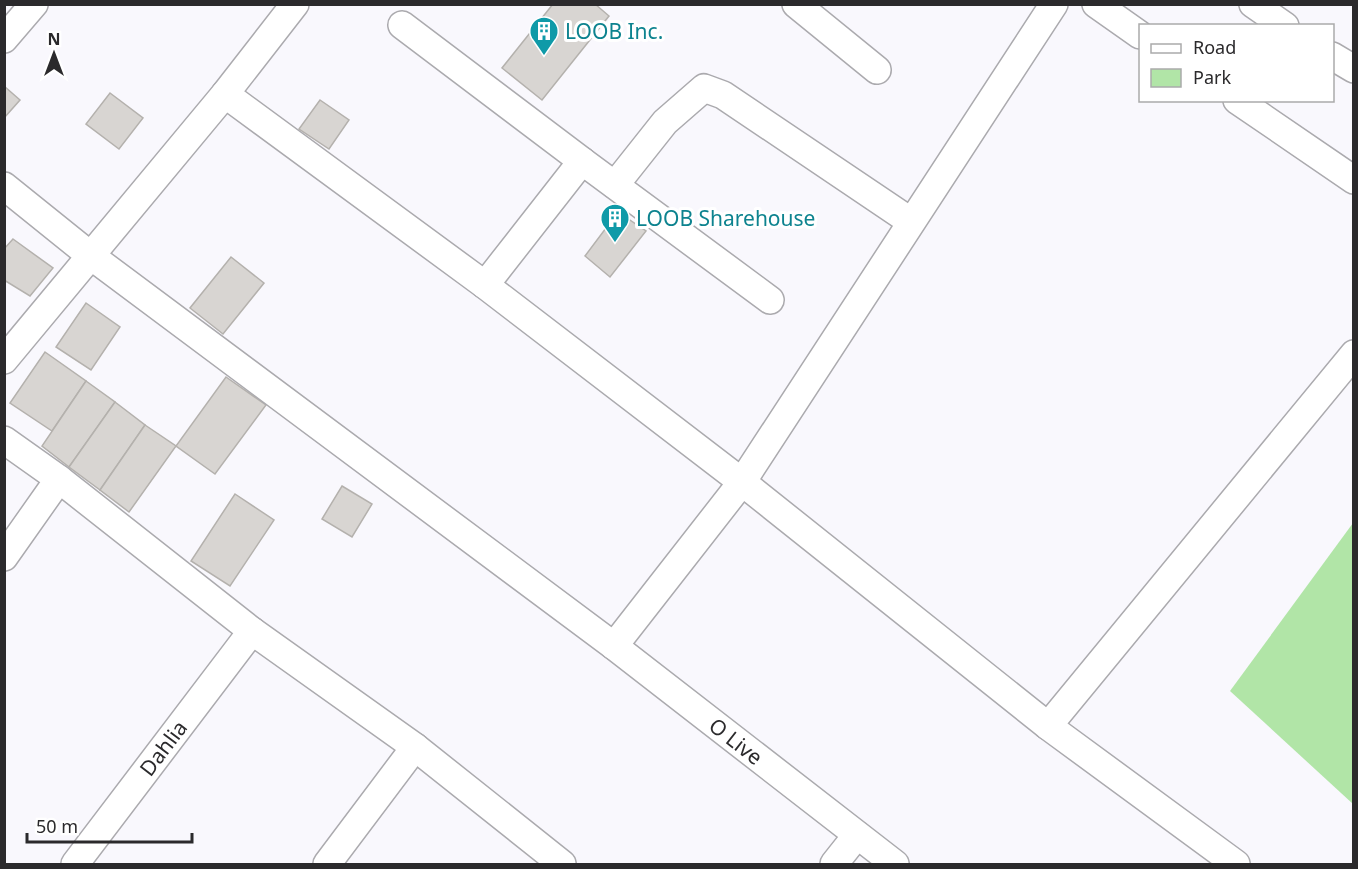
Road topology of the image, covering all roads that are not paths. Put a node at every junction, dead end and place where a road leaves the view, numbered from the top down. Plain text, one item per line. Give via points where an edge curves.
1 (34, 4) edge
2 (295, 4) edge
3 (796, 4) edge
4 (1054, 4) edge
5 (1096, 4) edge
6 (402, 25) dead end
7 (1139, 34) edge
8 (4, 39) edge
9 (1334, 57) edge
10 (1353, 69) edge
11 (877, 70) dead end
12 (225, 94) junction
13 (1240, 102) edge
14 (582, 161) junction
15 (1353, 180) edge
16 (615, 185) junction
17 (4, 186) edge
18 (910, 221) junction
19 (91, 256) junction
20 (485, 285) junction
21 (770, 300) dead end
22 (1353, 354) edge
23 (4, 360) edge
24 (4, 440) edge
25 (59, 479) junction
26 (742, 482) junction
27 (4, 557) edge
28 (252, 631) junction
29 (614, 646) junction
30 (1048, 726) junction
31 (415, 747) junction
32 (857, 836) junction
33 (75, 864) edge
34 (327, 864) edge
35 (562, 864) edge
36 (834, 864) edge
37 (895, 864) edge
38 (1236, 864) edge

1 - 8 street
2 - 12 street
3 - 11 street
4 - 18 street
5 - 7 street
6 - 14 street
9 - 10 street
12 - 19 street
12 - 20 street
13 - 15 street
14 - 16 street
14 - 20 street
16 - 18 street via 665,122 704,88 723,95
16 - 21 street
17 - 19 street, O Live
18 - 26 street
19 - 23 street
19 - 29 street, O Live
20 - 26 street
22 - 30 street
24 - 25 street
25 - 27 street
25 - 28 street
26 - 29 street
26 - 30 street
28 - 31 street
28 - 33 street, Dahlia
29 - 32 street, O Live
30 - 38 street
31 - 34 street
31 - 35 street
32 - 36 street
32 - 37 street, O Live

